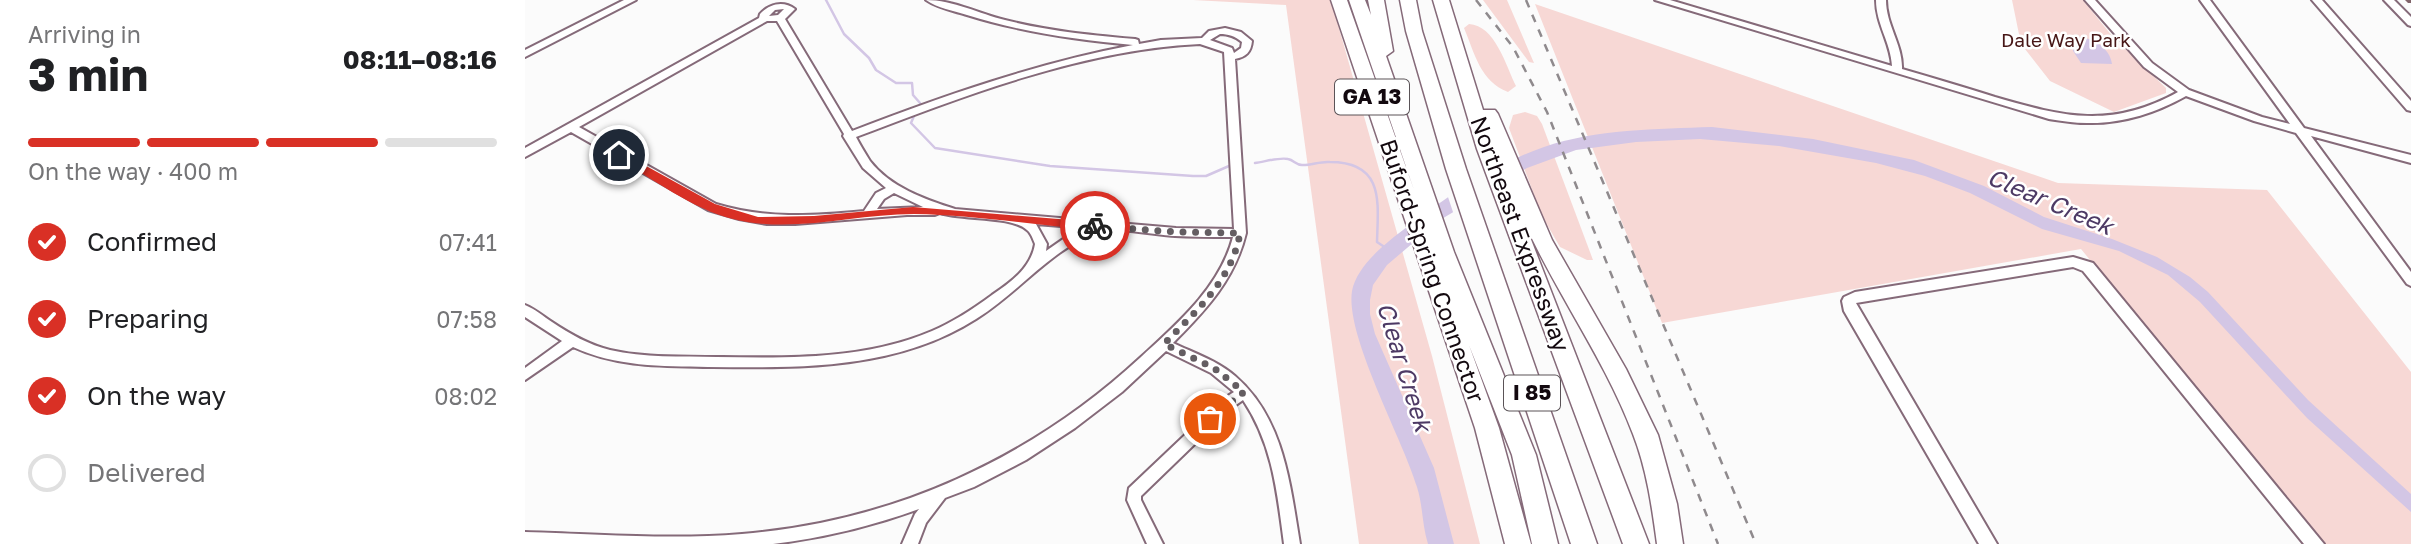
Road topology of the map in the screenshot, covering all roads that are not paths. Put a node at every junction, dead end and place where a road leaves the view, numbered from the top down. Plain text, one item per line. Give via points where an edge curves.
1 (631, 0) edge
2 (763, 0) edge
3 (798, 0) edge
4 (931, 0) edge
5 (1339, 0) edge
6 (1357, 0) edge
7 (1376, 0) edge
8 (1408, 0) edge
9 (1441, 0) edge
10 (1660, 0) edge
11 (1881, 0) edge
12 (2090, 0) edge
13 (2205, 0) edge
14 (2317, 0) edge
15 (2389, 0) edge
16 (788, 6) junction
17 (772, 7) junction
18 (780, 18) junction
19 (766, 19) junction
20 (2411, 23) edge
21 (1071, 37) junction
22 (1204, 42) junction
23 (1165, 43) junction
24 (525, 54) edge
25 (1230, 57) junction
26 (1063, 63) junction
27 (1897, 71) junction
28 (2185, 92) junction
29 (2411, 108) edge
30 (571, 127) junction
31 (1403, 128) junction
32 (2302, 131) junction
33 (848, 135) junction
34 (525, 153) edge
35 (2411, 159) edge
36 (894, 188) junction
37 (1414, 192) junction
38 (868, 213) junction
39 (954, 213) junction
40 (1521, 214) junction
41 (1019, 219) junction
42 (1101, 227) junction
43 (1240, 233) junction
44 (1436, 254) junction
45 (1035, 265) junction
46 (2411, 281) edge
47 (525, 310) edge
48 (571, 341) junction
49 (1164, 344) junction
50 (525, 375) edge
51 (1244, 392) junction
52 (940, 495) junction
53 (525, 539) edge
54 (746, 543) edge
55 (910, 544) edge
56 (1156, 544) edge
57 (1292, 544) edge
58 (1518, 544) edge
59 (1545, 544) edge
60 (1584, 544) edge
61 (1636, 544) edge
62 (1670, 544) edge
63 (1988, 544) edge
64 (2315, 544) edge

1 - 24 street
2 - 17 street
3 - 16 street
4 - 21 street via 997,23
5 - 37 highway, Buford-Spring Connector / GA 13
6 - 31 highway, Buford-Spring Connector / GA 13
7 - 31 highway
8 - 60 highway, Northeast Expressway / I 85 via 1456,169
9 - 40 highway, Northeast Expressway / I 85 via 1464,76
10 - 27 street
11 - 27 street via 1881,22 1897,58
12 - 28 street via 2148,65
13 - 32 street
14 - 29 street
15 - 20 street
16 - 17 street
16 - 18 street via 789,11
17 - 19 street via 763,14
18 - 19 street
18 - 33 street
19 - 30 street
21 - 23 street
21 - 26 street via 1080,46
22 - 23 street
22 - 25 street via 1224,45
22 - 25 street via 1216,32 1241,35 1247,41 1246,49
23 - 26 street
25 - 43 street
26 - 33 street
27 - 28 street via 2070,119 2124,116
28 - 32 street
30 - 34 street
30 - 38 street via 733,215 790,222
31 - 37 highway, Buford-Spring Connector / GA 13
32 - 35 street
32 - 46 street
33 - 36 street via 867,165
36 - 38 street via 880,196
36 - 39 street
37 - 44 highway, Buford-Spring Connector / GA 13
38 - 39 street
39 - 41 street
40 - 61 highway, Northeast Expressway / I 85 via 1544,304
40 - 62 highway via 1641,418 1657,467
41 - 42 street
41 - 45 street via 1040,238
42 - 43 street
42 - 45 street via 1073,238
43 - 49 street via 1223,279
44 - 58 highway, Buford-Spring Connector / GA 13
44 - 59 highway, Buford-Spring Connector / GA 13 via 1524,455
45 - 48 street via 994,301 952,326 904,346 850,360 649,361 607,354
47 - 48 street
48 - 50 street
49 - 51 street via 1214,368
49 - 52 street via 1122,385 1069,426
51 - 56 street via 1134,493
51 - 57 street via 1263,417 1275,445
52 - 54 street via 839,526
52 - 55 street via 920,519
53 - 54 street
63 - 64 street via 1849,307 1850,299 2073,262 2088,267

